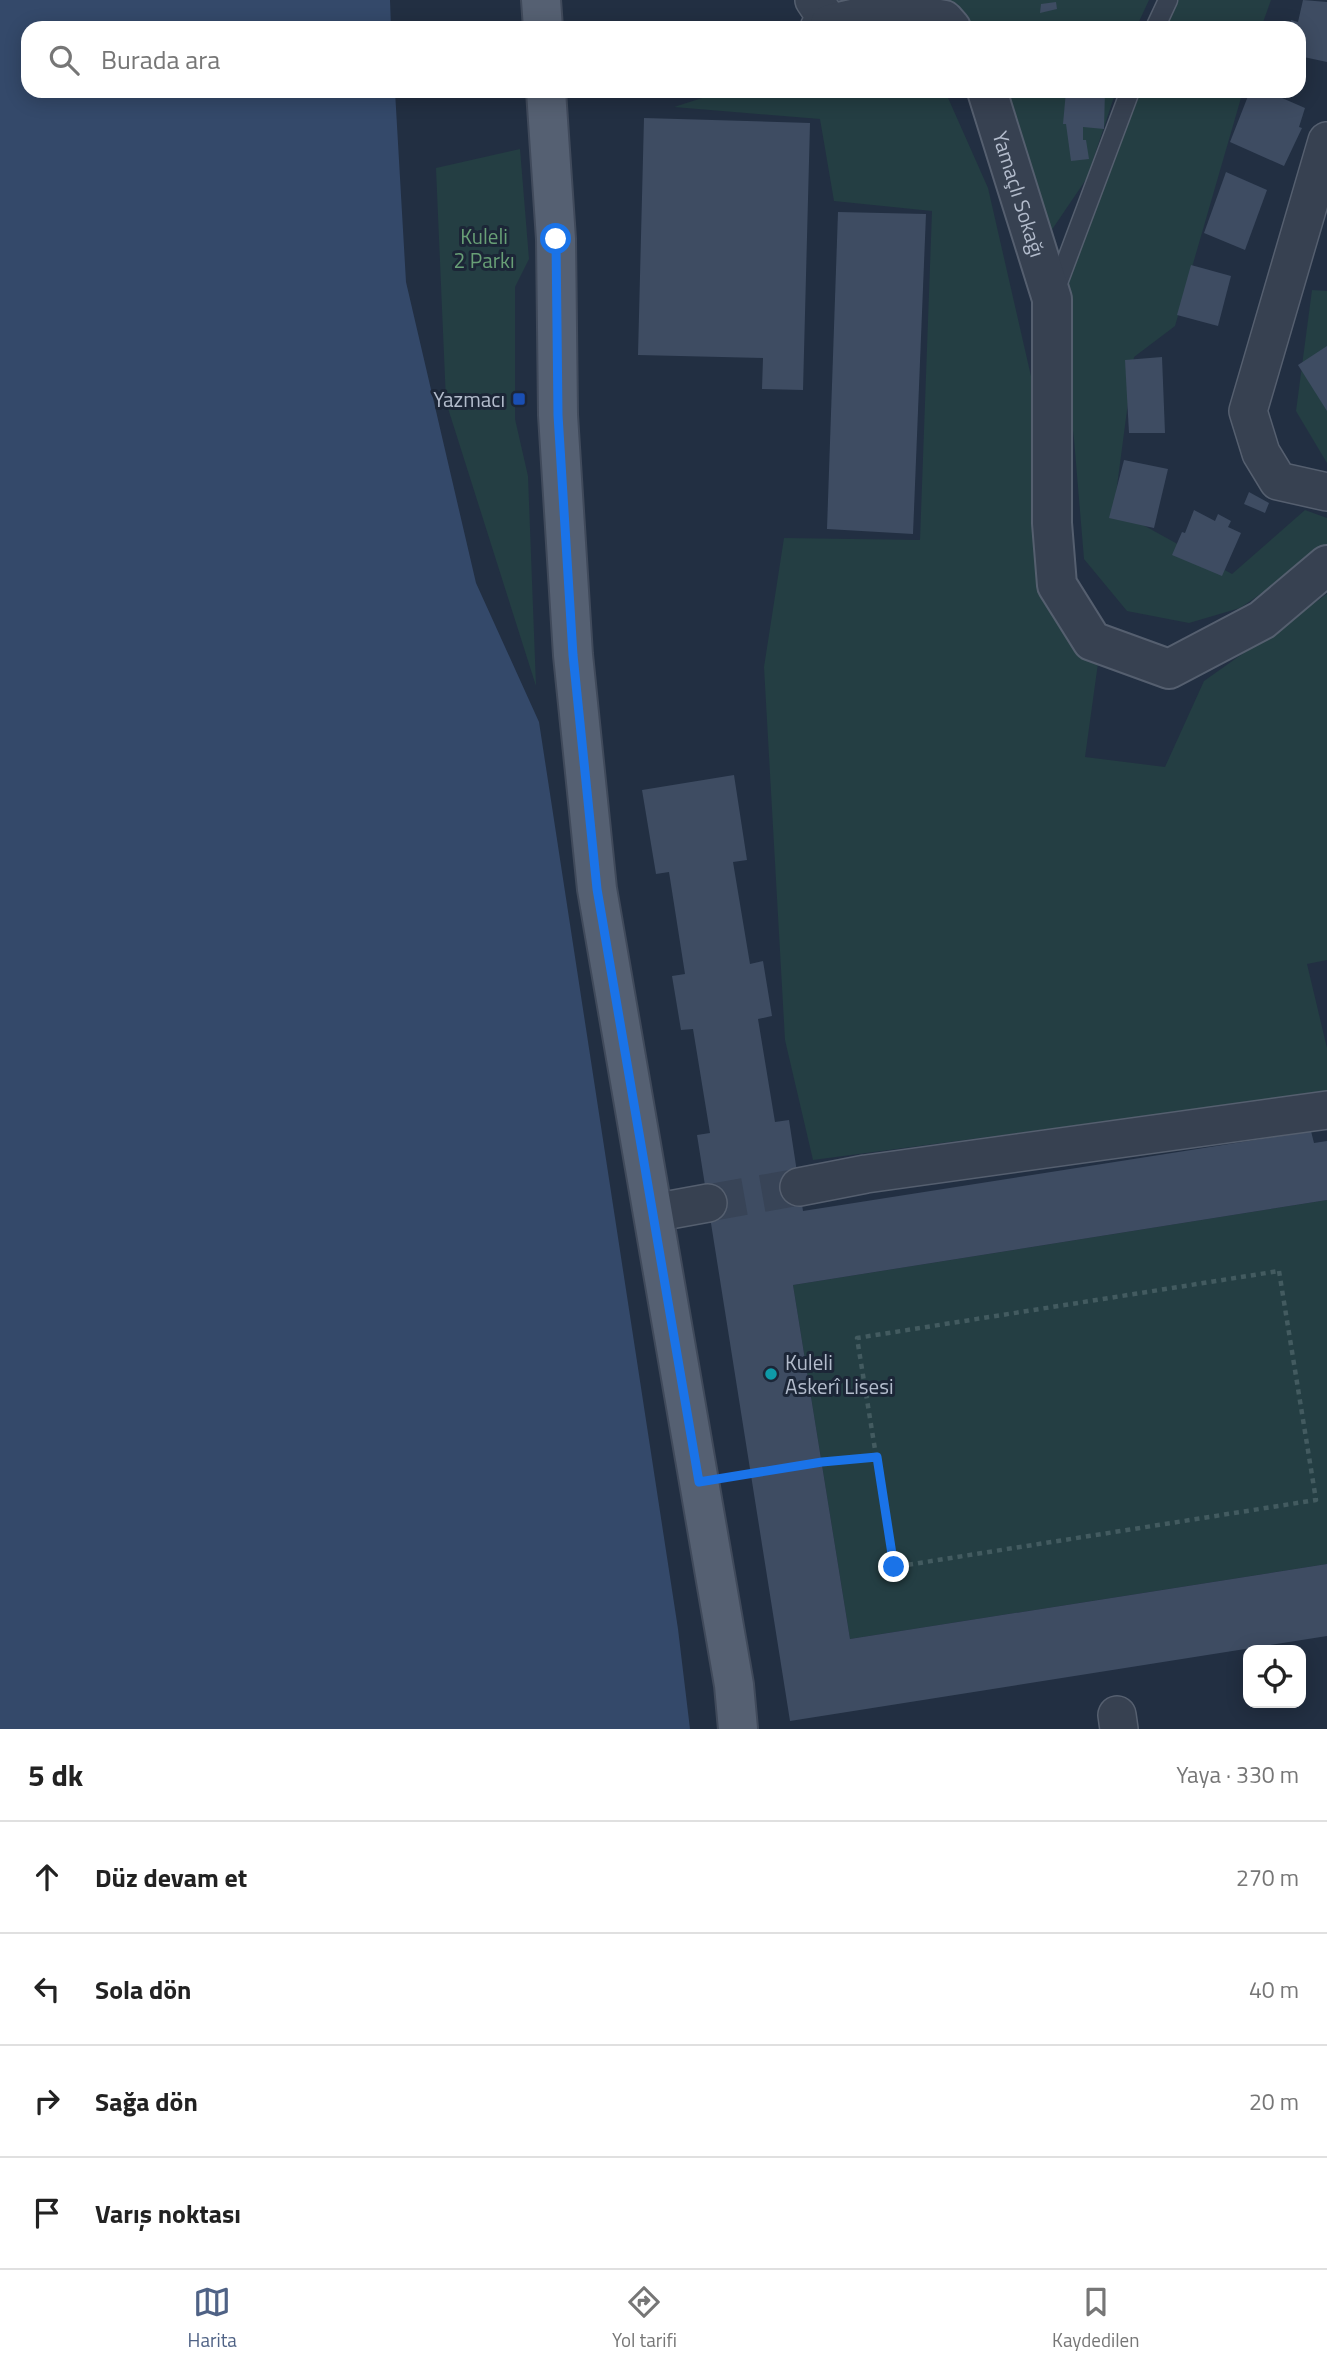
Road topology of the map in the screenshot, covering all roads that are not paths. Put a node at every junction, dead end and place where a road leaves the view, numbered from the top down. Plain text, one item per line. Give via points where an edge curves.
1 (541, 0) edge
2 (1168, 0) edge
3 (821, 17) edge
4 (542, 21) edge
5 (945, 21) edge
6 (1158, 21) edge
7 (546, 98) edge
8 (989, 98) edge
9 (1127, 98) edge
10 (1327, 141) edge
11 (1052, 299) junction
12 (1327, 492) edge
13 (1327, 565) edge
14 (1327, 1110) edge
15 (799, 1187) tunnel mouth
16 (708, 1203) tunnel mouth
17 (653, 1213) junction
18 (738, 1729) edge

1 - 4 main road
2 - 6 lane
3 - 5 street via 892,10
7 - 17 main road via 556,239 558,415 573,655 597,889
8 - 11 street, Yamaçlı Sokağı
9 - 11 lane
10 - 12 street via 1248,411 1261,453 1278,481
11 - 13 street, Yamaçlı Sokağı via 1056,584 1092,641 1169,669 1262,620
14 - 15 street
16 - 17 street
17 - 18 main road

